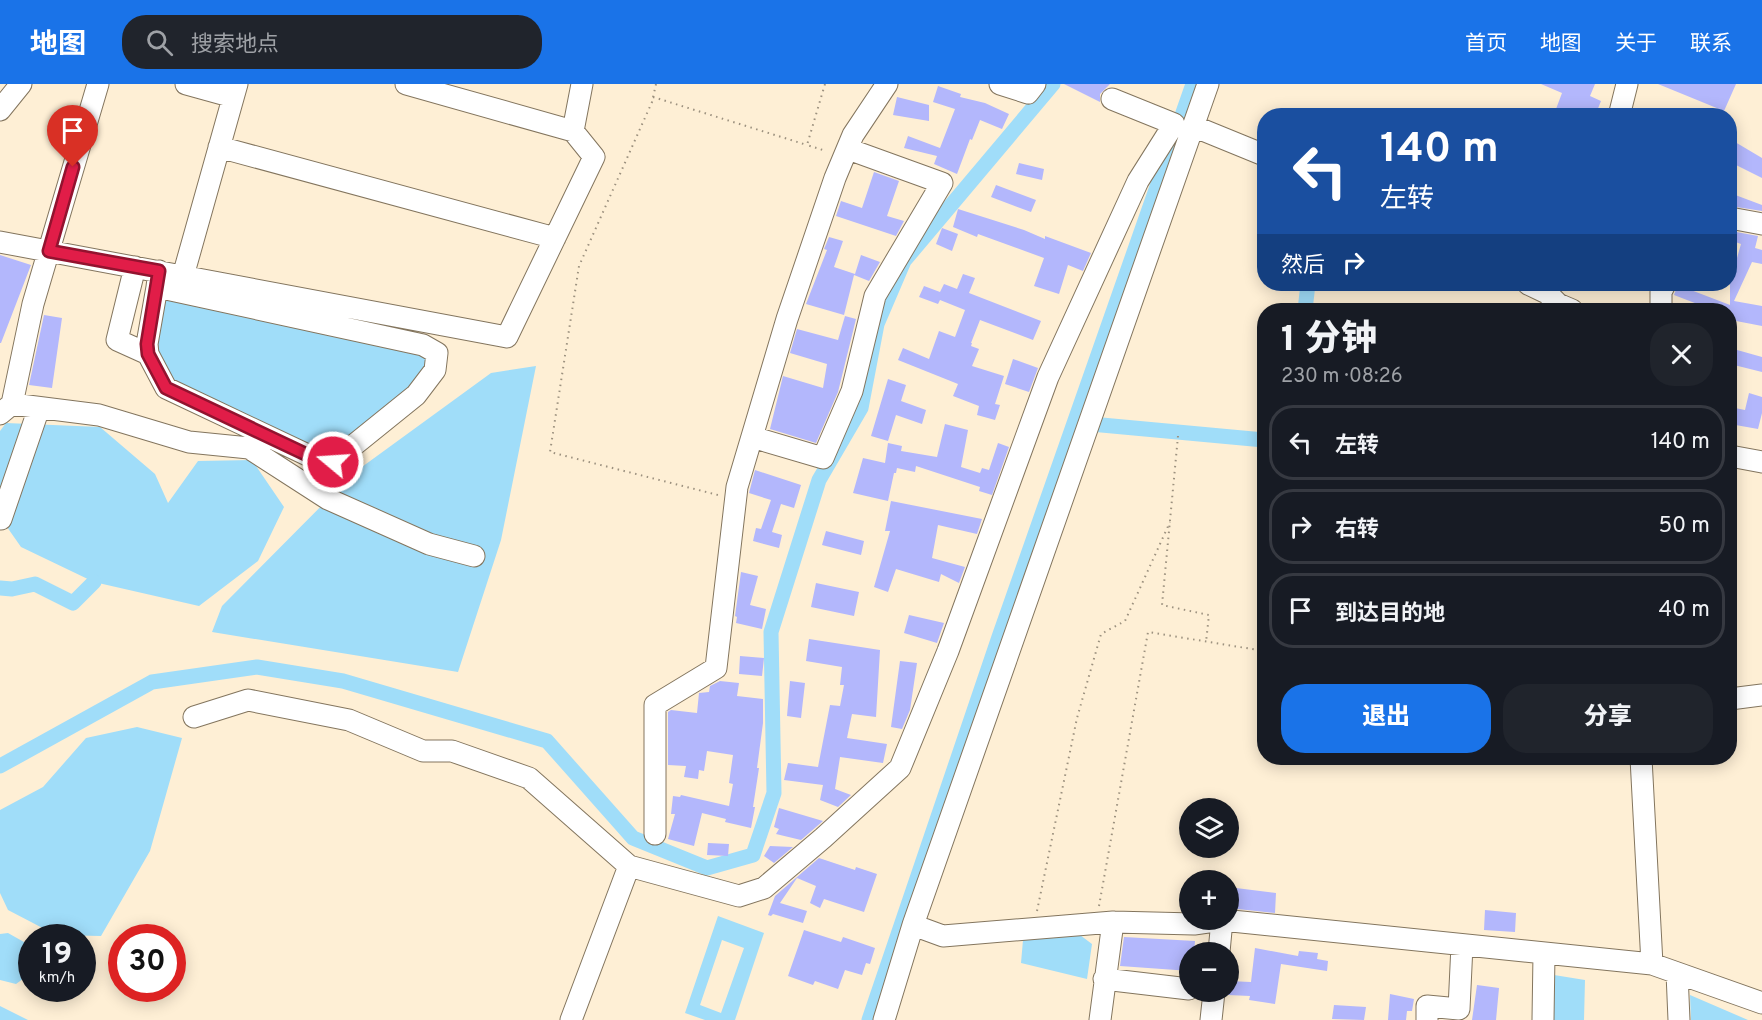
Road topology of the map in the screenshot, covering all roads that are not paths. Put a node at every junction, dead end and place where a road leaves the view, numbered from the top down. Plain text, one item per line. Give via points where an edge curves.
1 (21, 84) edge
2 (98, 84) edge
3 (186, 84) edge
4 (406, 84) edge
5 (582, 84) edge
6 (887, 84) edge
7 (1000, 84) edge
8 (1035, 84) edge
9 (1627, 84) edge
10 (1208, 85) edge
11 (235, 90) edge
12 (1112, 99) dead end
13 (1621, 108) edge
14 (0, 110) edge
15 (1183, 125) junction
16 (573, 131) junction
17 (219, 147) junction
18 (1257, 152) edge
19 (846, 153) junction
20 (1737, 219) edge
21 (1762, 224) edge
22 (555, 238) junction
23 (0, 242) edge
24 (49, 251) junction
25 (135, 267) junction
26 (183, 276) junction
27 (158, 279) junction
28 (148, 354) junction
29 (39, 408) junction
30 (6, 409) edge
31 (752, 437) junction
32 (1737, 457) edge
33 (1762, 459) edge
34 (1, 519) edge
35 (474, 556) dead end
36 (1762, 695) edge
37 (1737, 698) edge
38 (194, 717) dead end
39 (1641, 765) edge
40 (656, 834) dead end
41 (629, 866) junction
42 (1239, 922) edge
43 (1105, 923) junction
44 (1179, 924) edge
45 (913, 925) junction
46 (1462, 945) junction
47 (1544, 954) junction
48 (1652, 964) junction
49 (1677, 973) junction
50 (1104, 979) junction
51 (1179, 988) edge
52 (1213, 1002) edge
53 (1762, 1003) edge
54 (571, 1020) edge
55 (884, 1020) edge
56 (1100, 1020) edge
57 (1211, 1020) edge
58 (1427, 1020) edge
59 (1543, 1020) edge
60 (1679, 1020) edge

1 - 14 street
2 - 24 street
3 - 11 street
4 - 16 street
5 - 16 street
6 - 19 street
7 - 8 street via 1028,93
9 - 13 street
10 - 15 street
11 - 17 street
12 - 15 street
15 - 18 street
15 - 41 street via 1138,181 1048,377 948,651 900,768 764,888 739,896
15 - 45 street
16 - 22 street via 594,157
17 - 22 street
17 - 26 street
19 - 31 street via 787,319
19 - 31 street via 942,183 875,296 852,391 823,458
20 - 21 street
22 - 26 street via 507,337
23 - 24 street
24 - 25 street
24 - 30 street
25 - 27 street
25 - 28 street via 117,340
26 - 27 street
27 - 28 street
27 - 28 street via 423,345 437,353 435,370 416,395 333,462 318,460 166,388
29 - 30 street
29 - 34 street
29 - 35 street via 99,415 189,442 249,448 328,499 429,544
31 - 40 street via 737,488 716,668 655,705
32 - 33 street
36 - 37 street
38 - 41 street via 248,700 349,720 423,751 452,751 529,778
39 - 48 street
41 - 54 street
42 - 46 street
43 - 44 street
43 - 45 street via 943,936
43 - 50 street
45 - 55 street
46 - 47 street
46 - 58 street via 1459,1009 1426,1006
47 - 48 street
47 - 59 street
48 - 49 street
49 - 53 street
49 - 60 street
50 - 51 street
50 - 56 street
52 - 57 street

